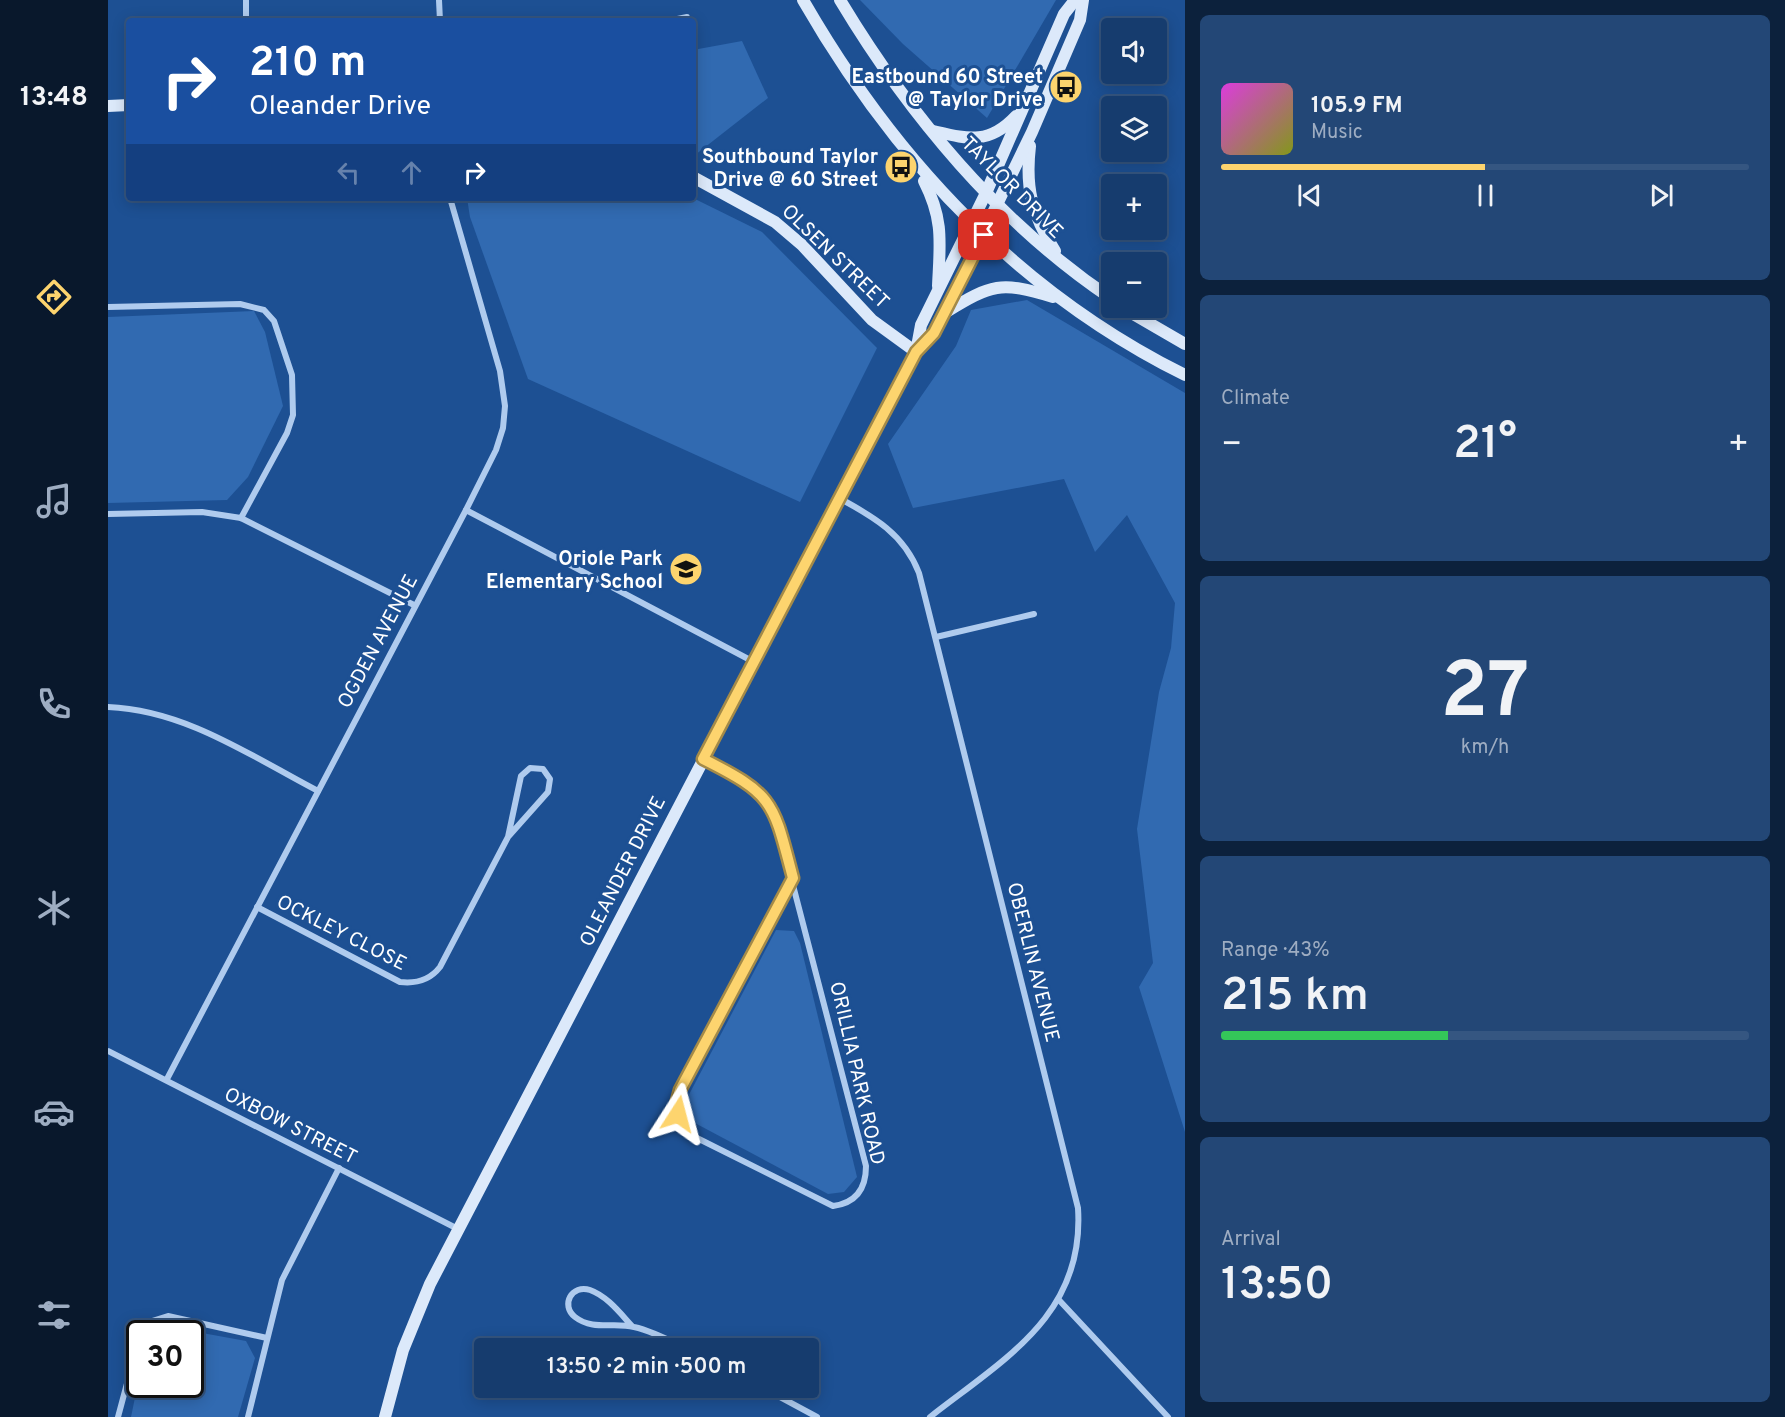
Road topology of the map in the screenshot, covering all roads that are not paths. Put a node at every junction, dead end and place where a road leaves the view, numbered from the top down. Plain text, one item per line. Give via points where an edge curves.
1 (246, 0) edge
2 (439, 0) edge
3 (803, 0) edge
4 (840, 0) edge
5 (1075, 0) edge
6 (1083, 0) edge
7 (687, 17) dead end
8 (246, 18) edge
9 (440, 18) edge
10 (682, 18) edge
11 (126, 105) edge
12 (108, 106) edge
13 (1021, 111) junction
14 (933, 131) junction
15 (1032, 132) junction
16 (915, 164) junction
17 (696, 179) edge
18 (986, 193) junction
19 (451, 201) edge
20 (998, 205) junction
21 (971, 224) junction
22 (984, 235) junction
23 (1065, 267) junction
24 (938, 290) junction
25 (1101, 292) edge
26 (1061, 300) junction
27 (108, 307) edge
28 (945, 312) junction
29 (1140, 318) edge
30 (1185, 344) edge
31 (916, 352) junction
32 (1185, 375) edge
33 (838, 498) junction
34 (465, 510) junction
35 (108, 514) edge
36 (241, 518) junction
37 (414, 605) junction
38 (1034, 614) dead end
39 (936, 637) junction
40 (754, 662) junction
41 (108, 707) edge
42 (703, 759) junction
43 (318, 791) junction
44 (508, 837) junction
45 (793, 878) junction
46 (257, 907) junction
47 (108, 1051) edge
48 (167, 1079) junction
49 (339, 1168) junction
50 (458, 1229) junction
51 (1059, 1300) junction
52 (155, 1320) edge
53 (186, 1320) edge
54 (204, 1324) edge
55 (632, 1326) junction
56 (267, 1338) junction
57 (661, 1338) edge
58 (126, 1387) edge
59 (782, 1398) edge
60 (118, 1417) edge
61 (248, 1417) edge
62 (385, 1417) edge
63 (817, 1417) edge
64 (930, 1417) edge
65 (1168, 1417) edge

1 - 8 street
2 - 9 street
3 - 16 main road via 831,50
4 - 14 main road, TAYLOR DRIVE via 866,43
5 - 13 main road, OLEANDER DRIVE via 1064,14
6 - 15 main road, OLEANDER DRIVE via 1080,20
7 - 10 street
11 - 12 main road
13 - 14 main road via 1007,126 985,137 963,140
13 - 18 main road, OLEANDER DRIVE
14 - 18 main road, TAYLOR DRIVE
15 - 20 main road, OLEANDER DRIVE
15 - 23 main road via 1028,177 1033,207 1040,227
16 - 21 main road
16 - 24 main road via 931,194 941,228
17 - 31 main road, OLSEN STREET via 776,222 872,320
18 - 20 main road, TAYLOR DRIVE
18 - 21 main road, OLEANDER DRIVE
19 - 34 street, OGDEN AVENUE via 500,371 505,406 496,450
20 - 22 main road, OLEANDER DRIVE
20 - 23 main road, TAYLOR DRIVE
21 - 22 main road
21 - 24 main road, OLEANDER DRIVE
22 - 26 main road
22 - 28 main road, OLEANDER DRIVE
23 - 25 main road, TAYLOR DRIVE
24 - 31 main road, OLEANDER DRIVE via 921,325
26 - 28 main road via 1004,286 976,294
26 - 32 main road
27 - 36 street via 240,304 264,310 274,321 292,375 293,415
28 - 31 main road, OLEANDER DRIVE via 934,333
29 - 30 main road
31 - 33 main road, OLEANDER DRIVE
33 - 39 street, OBERLIN AVENUE via 887,527 908,551 919,573
33 - 40 main road, OLEANDER DRIVE
34 - 37 street, OGDEN AVENUE
34 - 40 street
35 - 36 street via 209,512
36 - 37 street
37 - 43 street, OGDEN AVENUE
38 - 39 street
39 - 51 street, OBERLIN AVENUE via 1076,1201 1079,1223 1075,1255
40 - 42 main road, OLEANDER DRIVE
41 - 43 street via 174,718
42 - 45 street, ORILLIA PARK ROAD via 747,782 768,802
42 - 50 main road, OLEANDER DRIVE
43 - 46 street, OGDEN AVENUE
44 - 44 street, OCKLEY CLOSE via 548,792 550,779 543,769 530,768 521,776
44 - 46 street, OCKLEY CLOSE via 440,967 418,982 400,982
45 - 45 street, ORILLIA PARK ROAD via 680,1090 676,1108 684,1127 695,1137 832,1206 858,1196 866,1166
46 - 48 street, OGDEN AVENUE
47 - 48 street, OXBOW STREET
48 - 49 street, OXBOW STREET
49 - 50 street, OXBOW STREET
49 - 56 street via 288,1267
50 - 62 main road, OLEANDER DRIVE via 410,1331
51 - 64 street, OBERLIN AVENUE via 1029,1339
51 - 65 street
52 - 53 street via 168,1316
54 - 56 street
55 - 55 street via 592,1291 579,1290 569,1296 572,1316 579,1320 597,1326
55 - 57 street
56 - 61 street
58 - 60 street
59 - 63 street

